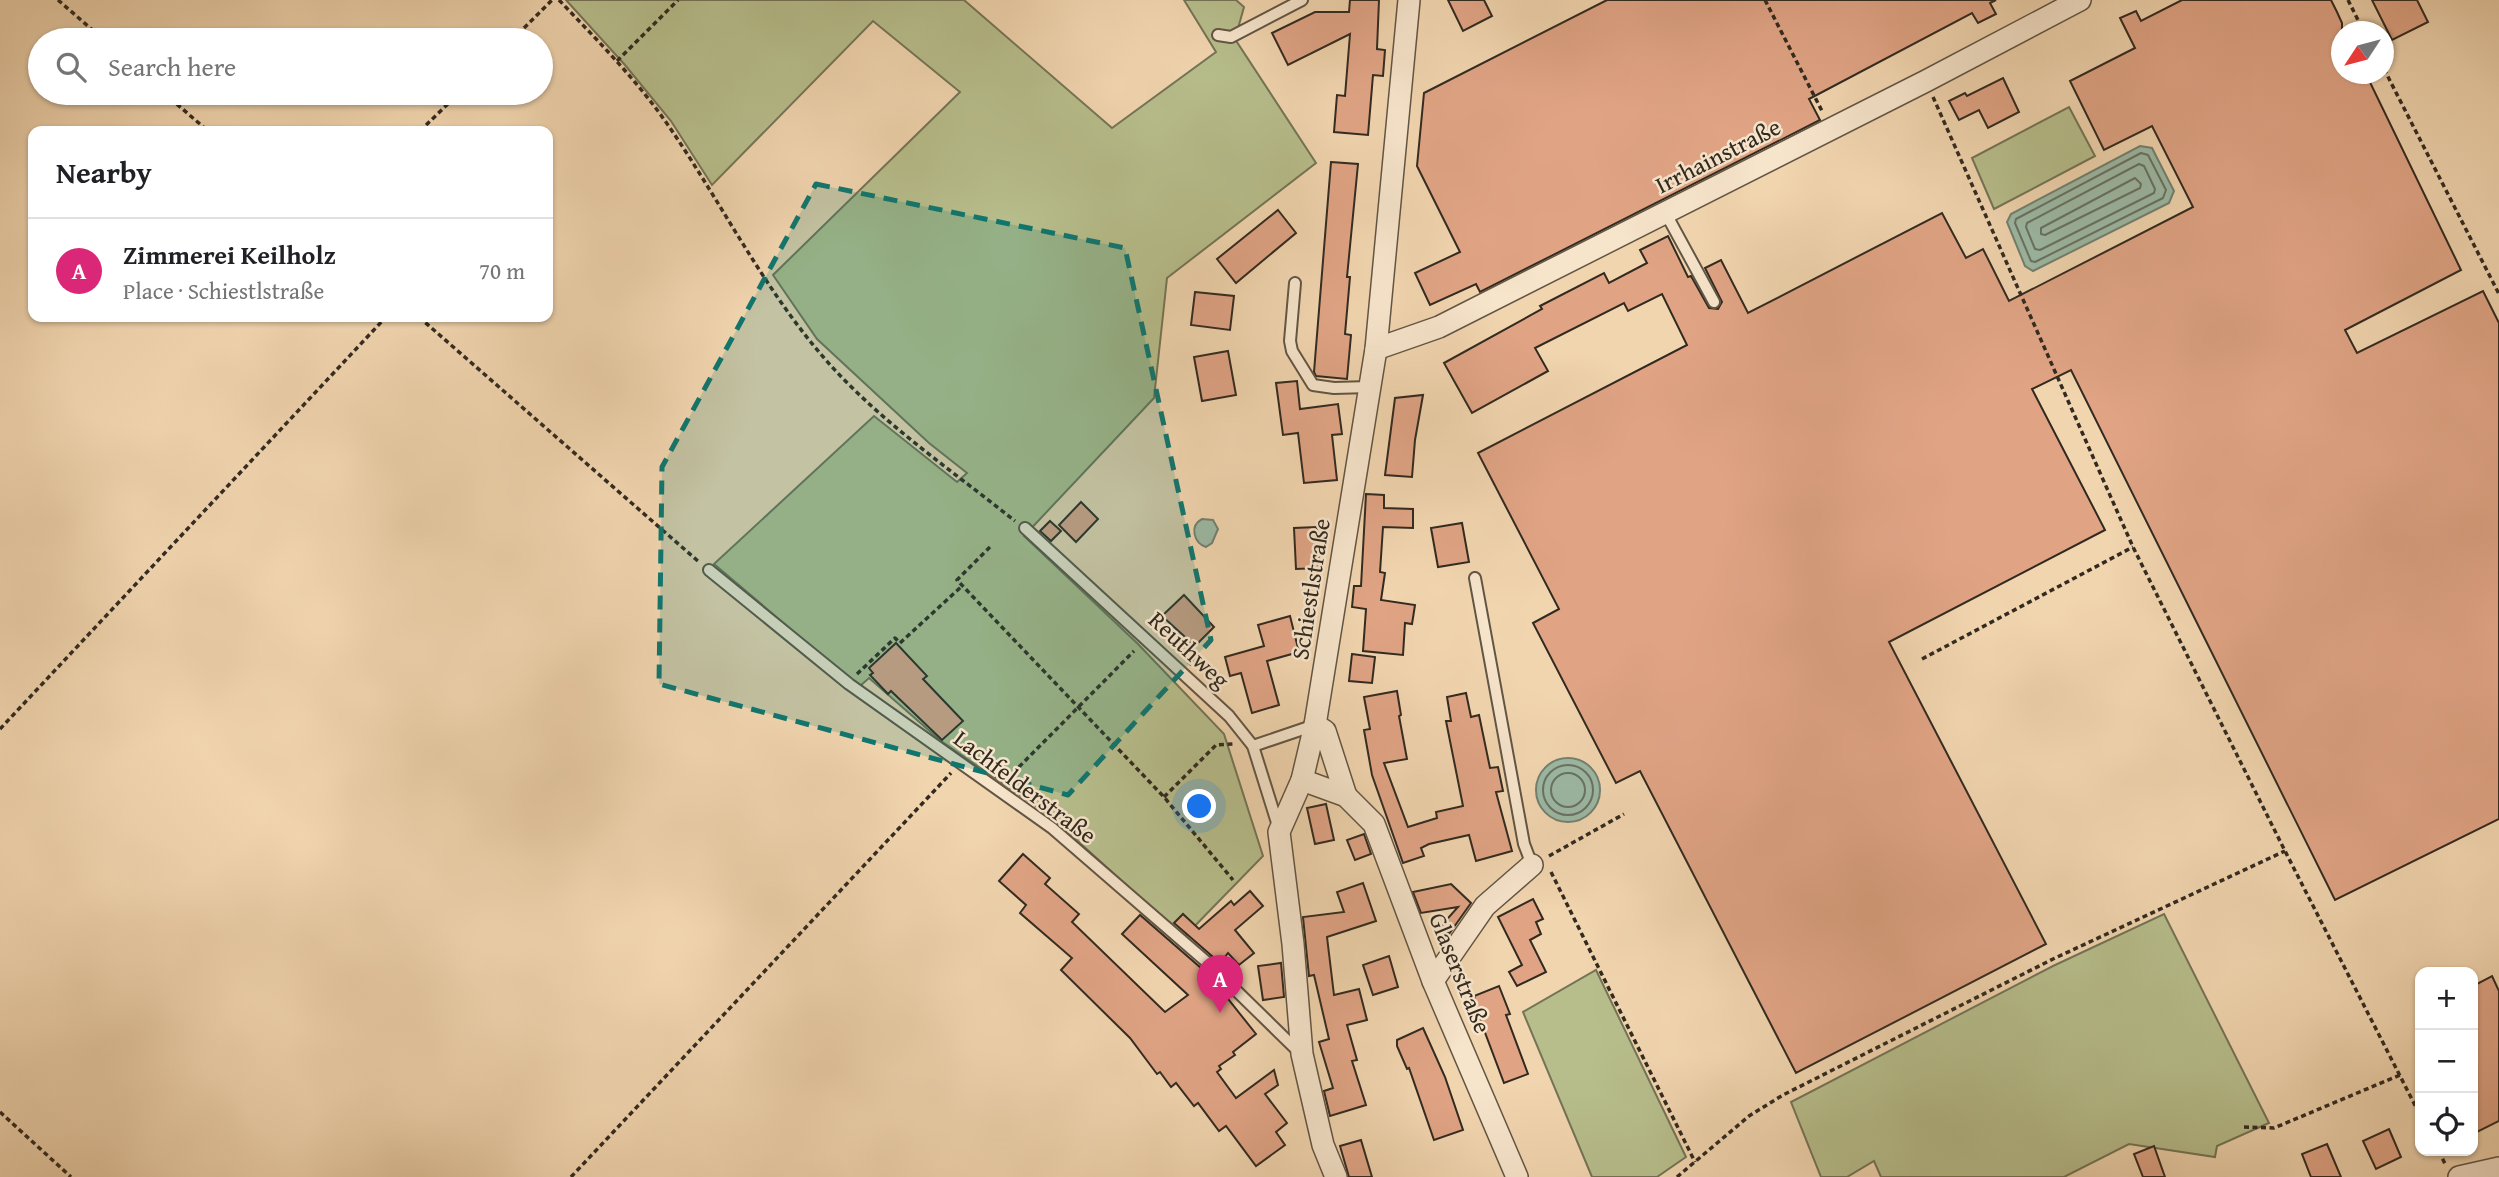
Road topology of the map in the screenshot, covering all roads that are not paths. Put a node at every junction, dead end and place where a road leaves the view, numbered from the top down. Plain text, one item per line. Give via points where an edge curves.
1 (1302, 0) edge
2 (1409, 0) edge
3 (2080, 0) edge
4 (1218, 35) dead end
5 (1665, 212) junction
6 (1295, 283) dead end
7 (1714, 302) dead end
8 (1376, 349) junction
9 (1370, 387) junction
10 (1025, 528) road end
11 (709, 570) road end
12 (1475, 578) dead end
13 (1315, 725) junction
14 (1253, 746) junction
15 (1301, 780) junction
16 (1346, 796) junction
17 (1279, 832) junction
18 (1538, 862) joint
19 (1433, 981) junction
20 (1302, 1055) junction
21 (2499, 1168) edge
22 (1336, 1177) edge
23 (1517, 1177) edge
24 (2459, 1177) edge

1 - 4 lane via 1231,37
2 - 8 street, Schiestlstraße
3 - 5 street, Irrhainstraße
5 - 7 lane
5 - 8 street, Irrhainstraße via 1439,327
6 - 9 lane via 1290,341 1313,385
8 - 9 street, Schiestlstraße
9 - 13 street, Schiestlstraße
10 - 14 lane, Reuthweg via 1229,716
11 - 20 lane, Lachfelderstraße via 847,683 1052,828 1209,964
12 - 18 lane via 1524,844
13 - 14 lane
13 - 15 street, Schiestlstraße
13 - 16 street, Glaserstraße via 1325,731
14 - 17 lane, Reuthweg
15 - 16 street, Glaserstraße
15 - 17 street, Schiestlstraße
16 - 19 street, Glaserstraße via 1374,824
17 - 20 street
18 - 19 street via 1485,906
19 - 23 street, Glaserstraße
20 - 22 street via 1323,1145
21 - 24 street

